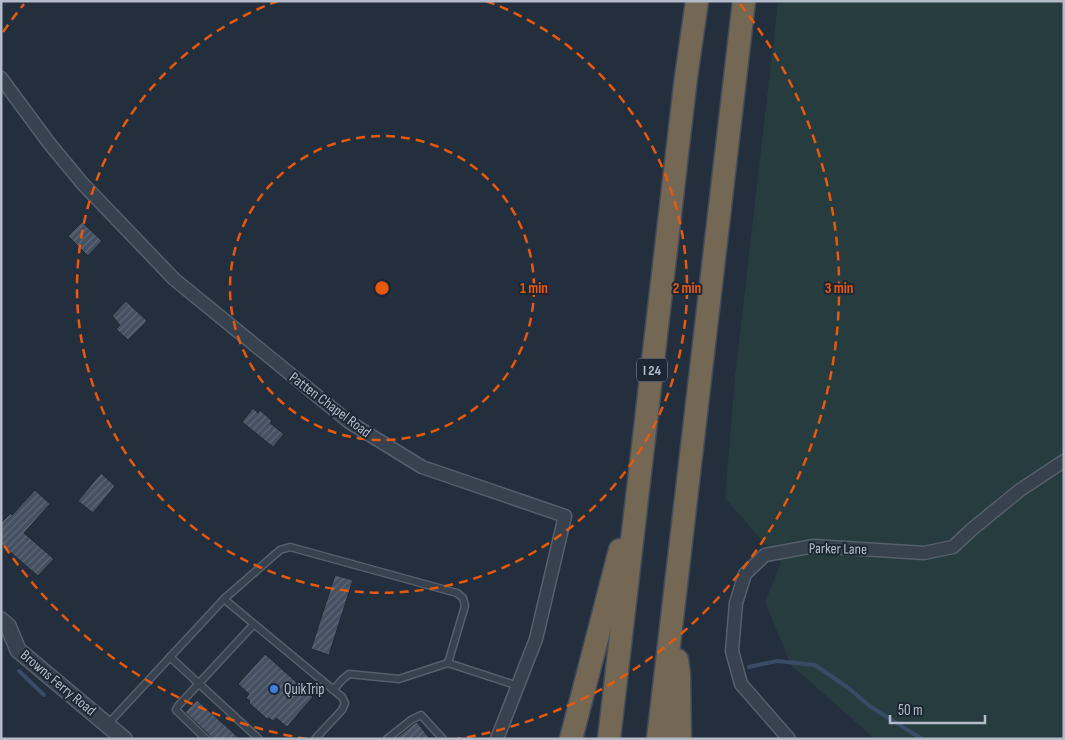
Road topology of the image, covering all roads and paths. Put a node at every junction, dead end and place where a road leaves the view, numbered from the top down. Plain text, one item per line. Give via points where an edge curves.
1 (697, 1) edge
2 (744, 1) edge
3 (1, 78) edge
4 (1064, 461) edge
5 (641, 467) junction
6 (224, 599) junction
7 (1, 620) edge
8 (671, 620) junction
9 (254, 624) junction
10 (170, 656) junction
11 (448, 663) junction
12 (199, 683) junction
13 (518, 686) junction
14 (333, 690) junction
15 (107, 725) junction
16 (124, 739) edge
17 (206, 739) edge
18 (259, 739) edge
19 (316, 739) edge
20 (387, 739) edge
21 (443, 739) edge
22 (497, 739) edge
23 (571, 739) edge
24 (610, 739) edge
25 (658, 739) edge
26 (680, 739) edge
27 (789, 739) edge

1 - 5 highway, I 24
2 - 8 highway
3 - 13 street, Patten Chapel Road via 82,183 174,279 349,422 422,467 565,516 536,639
4 - 27 street, Parker Lane via 1020,490 953,547 924,553 814,546 765,555 745,574 736,603 732,651 741,684
5 - 23 highway
5 - 24 highway, I 24
6 - 9 lane
6 - 10 lane
6 - 11 lane via 280,550 290,547 457,593 465,606
7 - 15 street, Browns Ferry Road via 8,626 18,650
8 - 25 highway
8 - 26 highway via 679,675
9 - 12 lane
9 - 14 lane
10 - 12 lane
10 - 15 lane
11 - 13 lane
11 - 14 lane via 399,679 349,674
12 - 17 lane via 176,710
12 - 18 lane
13 - 22 street, Patten Chapel Road
14 - 19 lane via 345,703
15 - 16 street, Browns Ferry Road
20 - 21 lane via 421,715

